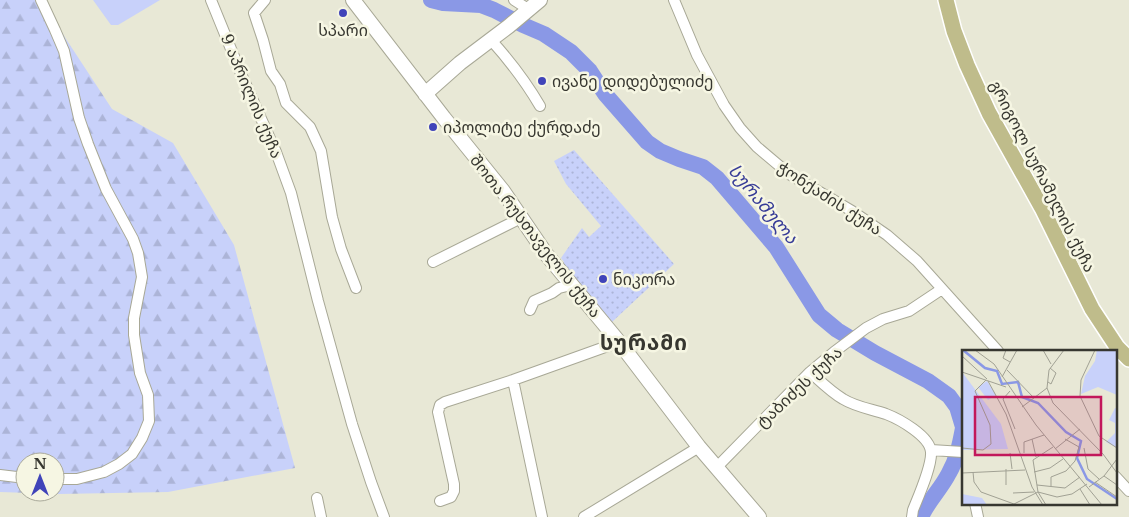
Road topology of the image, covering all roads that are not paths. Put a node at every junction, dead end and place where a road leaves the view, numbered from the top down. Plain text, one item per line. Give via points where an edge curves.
1 (41, 0) edge
2 (211, 0) edge
3 (265, 0) edge
4 (353, 0) edge
5 (514, 0) edge
6 (540, 0) edge
7 (674, 0) edge
8 (946, 0) edge
9 (527, 10) junction
10 (491, 40) junction
11 (425, 94) junction
12 (540, 106) dead end
13 (521, 218) junction
14 (433, 262) dead end
15 (571, 284) junction
16 (356, 288) dead end
17 (942, 289) junction
18 (530, 310) dead end
19 (619, 342) junction
20 (997, 350) edge
21 (1129, 359) edge
22 (810, 372) junction
23 (513, 380) junction
24 (699, 447) junction
25 (931, 450) junction
26 (962, 452) edge
27 (716, 468) junction
28 (0, 475) edge
29 (15, 477) edge
30 (1116, 477) edge
31 (65, 479) edge
32 (1129, 490) edge
33 (317, 498) dead end
34 (440, 502) dead end
35 (975, 504) edge
36 (321, 517) edge
37 (384, 517) edge
38 (542, 517) edge
39 (584, 517) edge
40 (759, 517) edge
41 (912, 517) edge
42 (978, 517) edge

1 - 31 street via 64,52 88,144 138,253 142,277 134,335 140,373 148,396 149,421 132,454 104,472
2 - 37 street, 9 აპრილის ქუჩა via 291,193 352,424
3 - 16 street via 254,13 270,71 280,84 286,103 310,127 320,151 332,217
4 - 11 street, შოთა რუსთაველის ქუჩა
5 - 9 street
6 - 9 street
7 - 17 street, ჭონქაძის ქუჩა via 697,55 724,105 757,147 789,174 888,235
8 - 21 main road, გრიგოლ სურამელის ქუჩა via 954,31 989,113 1042,208 1092,309 1117,347
9 - 10 street
10 - 11 street
10 - 12 street
11 - 13 street, შოთა რუსთაველის ქუჩა
13 - 14 street
13 - 15 street, შოთა რუსთაველის ქუჩა
15 - 18 street via 534,301
15 - 19 street, შოთა რუსთაველის ქუჩა
17 - 20 street, ჭონქაძის ქუჩა
17 - 22 street, ტაბიძეს ქუჩა via 909,311 866,328
19 - 23 street
19 - 24 street, შოთა რუსთაველის ქუჩა
22 - 25 street via 841,398 904,423 925,438
22 - 27 street, ტაბიძეს ქუჩა
23 - 34 street via 440,405 438,412 454,491 451,497
23 - 38 street
24 - 27 street, შოთა რუსთაველის ქუჩა
24 - 39 street
25 - 26 street
25 - 41 street via 929,468
27 - 40 street, შოთა რუსთაველის ქუჩა
28 - 29 street
30 - 32 street
33 - 36 street
35 - 42 street

